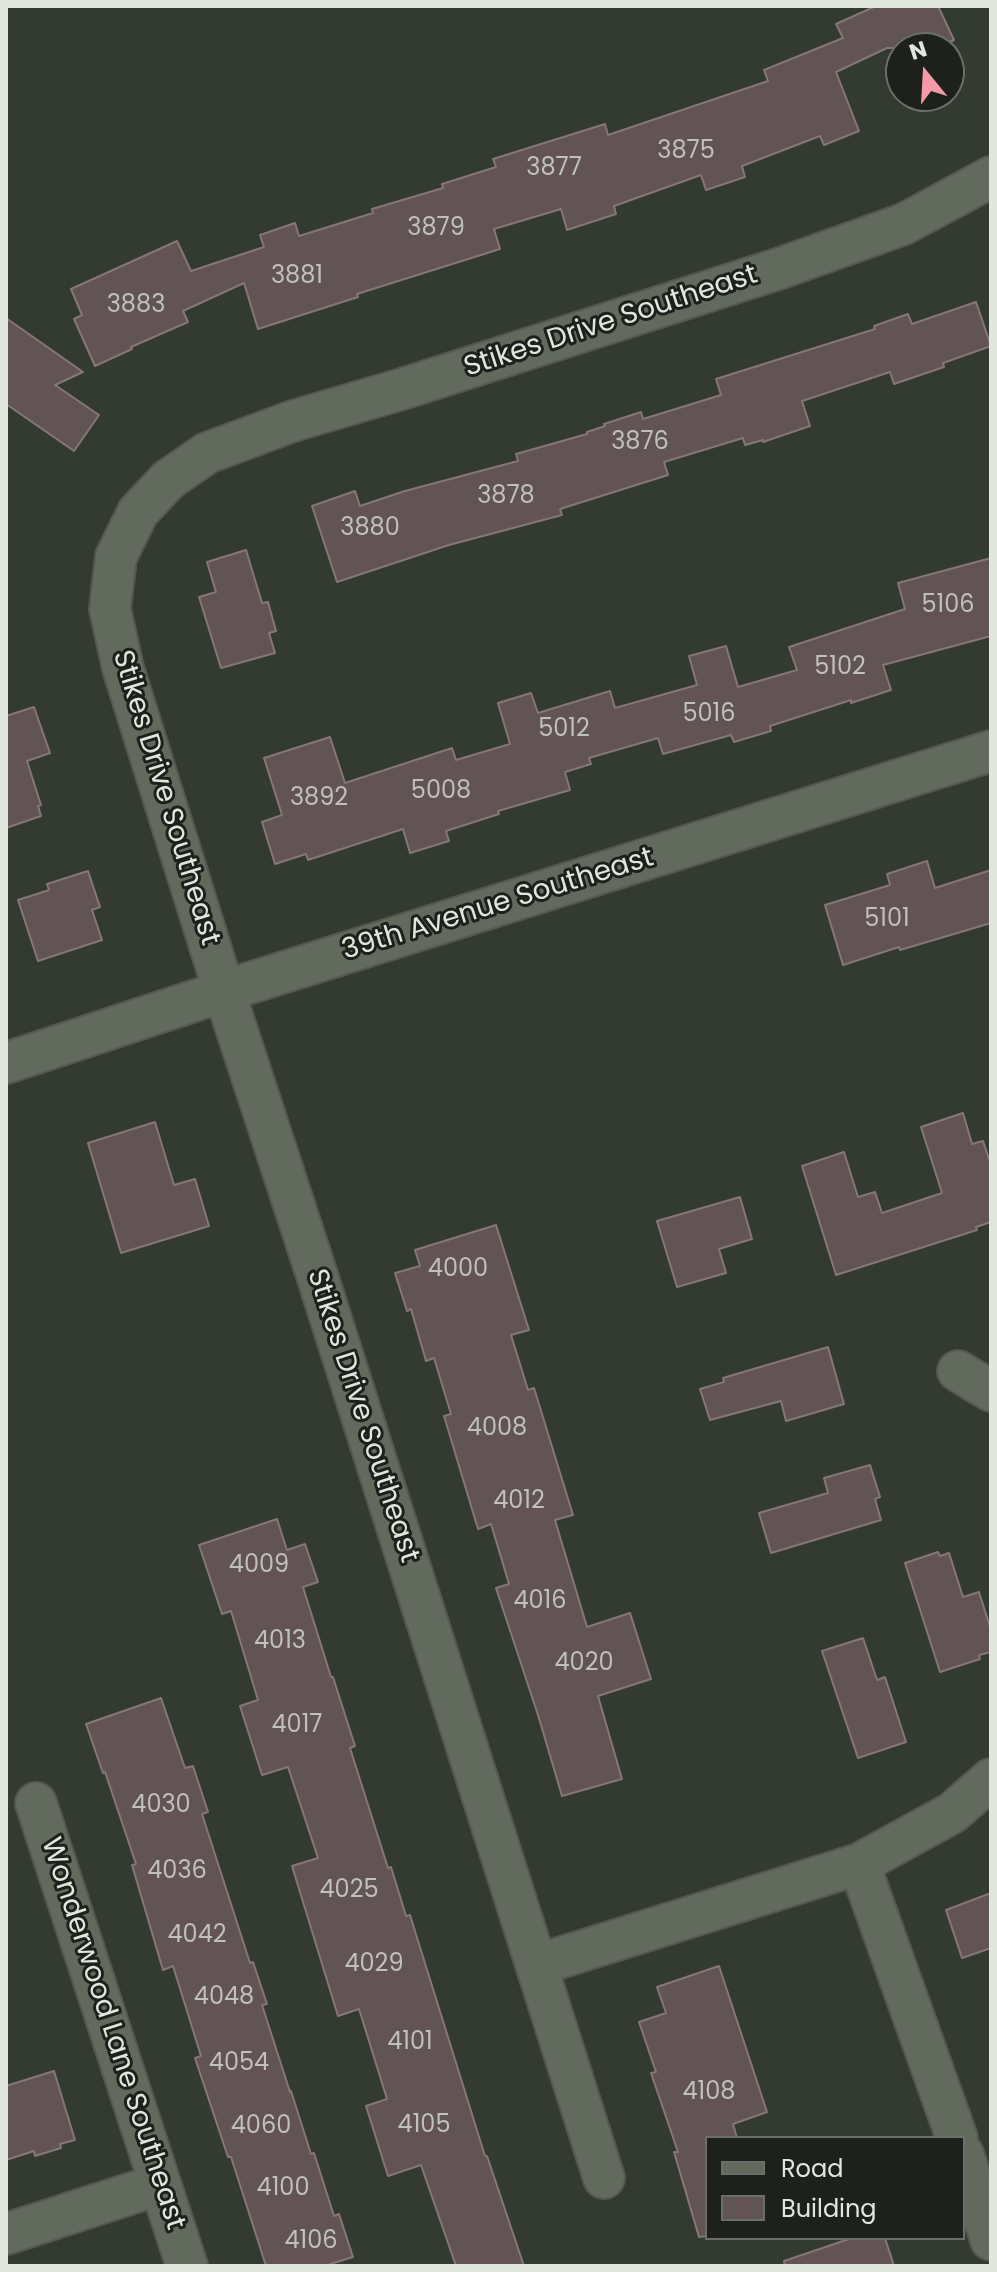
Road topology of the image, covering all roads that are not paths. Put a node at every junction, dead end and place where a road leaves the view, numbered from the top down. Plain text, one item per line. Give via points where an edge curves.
1 (991, 177) edge
2 (991, 751) edge
3 (224, 991) junction
4 (6, 1063) edge
5 (991, 1779) edge
6 (36, 1803) dead end
7 (859, 1864) junction
8 (537, 1965) junction
9 (956, 2136) edge
10 (965, 2160) edge
11 (604, 2178) dead end
12 (160, 2184) junction
13 (6, 2234) edge
14 (991, 2240) edge
15 (187, 2266) edge

1 - 3 street, Stikes Drive Southeast via 904,224 781,268 293,421 207,453 148,501 116,557 110,609 123,668
2 - 3 street, 39th Avenue Southeast
3 - 4 street, 39th Avenue Southeast
3 - 8 street, Stikes Drive Southeast
5 - 7 street via 952,1813
6 - 12 street, Wonderwood Lane Southeast
7 - 8 street
7 - 9 street
8 - 11 street, Stikes Drive Southeast
10 - 14 street
12 - 13 street
12 - 15 street, Wonderwood Lane Southeast

